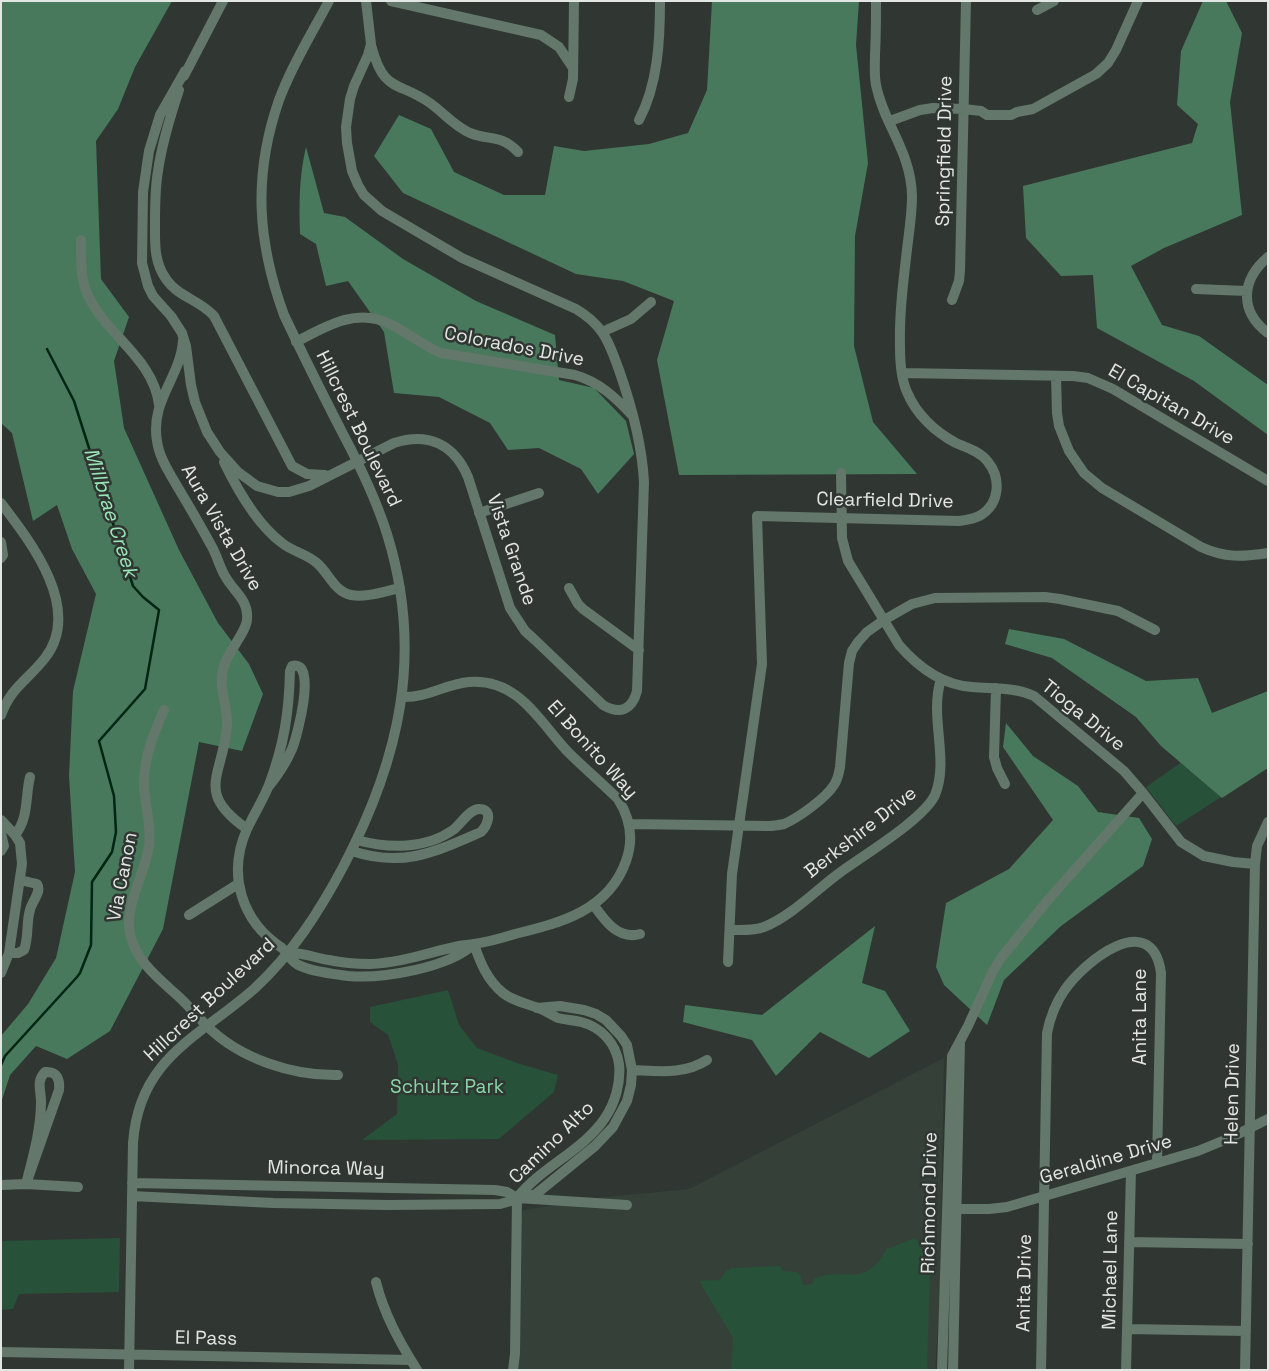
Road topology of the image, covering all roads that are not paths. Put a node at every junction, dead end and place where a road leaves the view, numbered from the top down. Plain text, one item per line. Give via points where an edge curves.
1 (223, 1) edge
2 (329, 1) edge
3 (366, 1) edge
4 (391, 1) edge
5 (574, 1) edge
6 (660, 1) edge
7 (876, 1) edge
8 (966, 1) edge
9 (1054, 1) edge
10 (1138, 1) edge
11 (1036, 10) dead end
12 (371, 44) junction
13 (573, 68) junction
14 (185, 71) junction
15 (569, 97) dead end
16 (964, 109) junction
17 (639, 120) dead end
18 (890, 121) junction
19 (518, 152) dead end
20 (81, 240) dead end
21 (1268, 257) edge
22 (1196, 289) dead end
23 (1246, 291) junction
24 (952, 300) dead end
25 (651, 302) dead end
26 (182, 332) junction
27 (602, 332) junction
28 (1268, 333) edge
29 (296, 342) junction
30 (902, 373) junction
31 (1056, 376) junction
32 (159, 406) junction
33 (635, 418) junction
34 (220, 452) junction
35 (357, 461) junction
36 (841, 473) dead end
37 (329, 475) junction
38 (1268, 481) edge
39 (539, 493) dead end
40 (1, 503) edge
41 (479, 513) junction
42 (842, 518) junction
43 (1, 542) edge
44 (1268, 552) edge
45 (1, 558) edge
46 (400, 588) junction
47 (569, 588) dead end
48 (884, 620) junction
49 (1155, 630) dead end
50 (639, 650) junction
51 (941, 678) junction
52 (996, 688) junction
53 (402, 697) junction
54 (3, 703) edge
55 (164, 710) dead end
56 (1, 715) edge
57 (30, 777) dead end
58 (1005, 784) dead end
59 (269, 786) junction
60 (1143, 793) junction
61 (3, 822) edge
62 (1268, 822) edge
63 (630, 824) junction
64 (739, 826) junction
65 (247, 829) junction
66 (15, 835) junction
67 (357, 840) junction
68 (1, 851) edge
69 (352, 851) junction
70 (1255, 864) junction
71 (20, 880) junction
72 (238, 884) junction
73 (593, 904) junction
74 (189, 915) dead end
75 (730, 930) junction
76 (640, 934) dead end
77 (474, 944) junction
78 (9, 953) junction
79 (288, 953) junction
80 (728, 962) dead end
81 (1, 973) edge
82 (538, 1008) junction
83 (206, 1026) junction
84 (706, 1060) dead end
85 (632, 1070) junction
86 (338, 1075) dead end
87 (1268, 1119) edge
88 (1250, 1128) junction
89 (1156, 1163) junction
90 (1131, 1171) junction
91 (132, 1183) junction
92 (26, 1184) junction
93 (1, 1185) edge
94 (78, 1187) dead end
95 (132, 1196) junction
96 (1043, 1197) junction
97 (518, 1198) junction
98 (627, 1205) dead end
99 (953, 1209) junction
100 (1129, 1242) junction
101 (1248, 1244) junction
102 (376, 1282) dead end
103 (1127, 1329) junction
104 (1246, 1331) junction
105 (1, 1352) edge
106 (129, 1355) junction
107 (411, 1360) junction
108 (128, 1370) edge
109 (417, 1370) edge
110 (513, 1370) edge
111 (942, 1370) edge
112 (953, 1370) edge
113 (1041, 1370) edge
114 (1126, 1370) edge
115 (1245, 1370) edge

1 - 14 street
2 - 29 street, Hillcrest Boulevard via 280,98 263,166 261,207 267,261 274,288
3 - 12 street, Vista Grande
4 - 13 street via 541,35 559,47
5 - 13 street
6 - 17 street via 656,63 647,104
7 - 18 street, Clearfield Drive via 876,83
8 - 16 street, Springfield Drive
9 - 11 street
10 - 16 street via 1116,50 1096,74 1033,109 1011,115 987,115
12 - 19 street via 382,76 389,83 431,104 461,128 480,136 500,139
12 - 27 street, Vista Grande via 350,99 346,127 352,170 364,195 382,211 462,258 567,303 586,315
13 - 15 street
14 - 26 street via 154,132 142,208 142,263 146,281 153,296
14 - 37 street via 165,135 158,172 157,260 174,289 214,316 292,466 306,474
16 - 18 street via 920,110
16 - 24 street, Springfield Drive via 960,271
18 - 30 street, Clearfield Drive via 908,165 912,196 900,318
20 - 32 street via 82,275 87,294 150,377
21 - 23 street via 1256,270
22 - 23 street
23 - 28 street via 1253,317
25 - 27 street via 631,320
26 - 32 street via 181,352
26 - 34 street via 195,402
27 - 33 street, Vista Grande via 613,352
29 - 33 street, Colorados Drive via 342,320 354,317 378,319 441,353 586,378 604,389
29 - 35 street, Hillcrest Boulevard
30 - 31 street, El Capitan Drive
30 - 42 street, Clearfield Drive via 911,402 930,425 988,460 998,485 995,497 981,515 965,520
31 - 38 street, El Capitan Drive via 1088,378 1107,386
31 - 44 street via 1057,413 1063,439 1075,463 1092,480 1212,552 1237,557
32 - 65 street, Aura Vista Drive via 155,429 161,456 212,547 226,579 247,610 248,620 223,668 222,694 227,724 216,795 220,806
33 - 50 street, Vista Grande via 644,482
34 - 37 street, Vista Grande via 247,479 267,489 300,490
34 - 46 street via 236,488 274,536 291,550 316,562 341,592 358,596
35 - 37 street, Vista Grande
35 - 41 street, Vista Grande via 405,439 438,443 463,465
35 - 46 street, Hillcrest Boulevard via 387,534
36 - 42 street, Tioga Drive
39 - 41 street
40 - 54 street via 41,560 54,590 57,621 56,635 48,653
41 - 50 street, Vista Grande via 505,595 518,620 542,647 611,710 619,711 635,700
42 - 48 street, Tioga Drive via 842,538 848,561
42 - 64 street, Clearfield Drive via 757,516 762,664
43 - 45 street
46 - 53 street, Hillcrest Boulevard via 404,642
47 - 50 street via 583,609
48 - 49 street via 912,604 929,599 1046,597 1118,612
48 - 51 street, Tioga Drive via 908,656
48 - 64 street via 867,632 852,651 840,767 833,787 782,825
51 - 52 street, Tioga Drive via 970,687
51 - 75 street, Berkshire Drive via 937,694 940,771 936,790 927,807 778,920 762,928
52 - 58 street via 994,758
52 - 60 street, Tioga Drive via 1024,691 1034,696 1114,762
53 - 63 street, El Bonito Way via 420,696 469,682 496,685 516,695 618,800
53 - 67 street, Hillcrest Boulevard via 386,770
54 - 56 street
55 - 83 street, Via Canon via 144,768 149,846 128,924 139,957
57 - 66 street via 25,818
59 - 59 street via 285,764 298,731 304,679 303,670 296,665 290,670 286,728
59 - 65 street
60 - 70 street, Tioga Drive via 1173,833 1191,849 1218,860
60 - 99 street, Richmond Drive via 1001,958 955,1048 950,1065
61 - 66 street
61 - 68 street via 4,846
62 - 70 street, Helen Drive via 1257,846
63 - 64 street
63 - 73 street, El Bonito Way via 628,854 623,869 605,894
64 - 75 street, Clearfield Drive via 732,874
65 - 72 street via 239,856
66 - 71 street via 22,853
67 - 69 street, Hillcrest Boulevard
67 - 69 street via 378,846 410,846 452,831 475,810 480,809 488,815 489,822 481,832 425,855 387,858
69 - 79 street, Hillcrest Boulevard via 313,921
70 - 88 street, Helen Drive
71 - 78 street
71 - 78 street via 37,884 39,888 29,912 24,950 18,954
72 - 74 street
72 - 79 street via 251,919
73 - 76 street via 618,932
73 - 77 street, El Bonito Way via 556,924
75 - 80 street, Clearfield Drive
77 - 79 street, El Bonito Way via 372,964 341,963 302,953
77 - 82 street, Camino Alto via 495,985 513,999
78 - 81 street
79 - 83 street, Hillcrest Boulevard via 252,990
82 - 85 street, Camino Alto via 560,1006 590,1012 606,1020 621,1036
82 - 97 street, Camino Alto via 559,1018 591,1025 605,1035 616,1050 619,1083 610,1110 596,1129 530,1184
83 - 86 street, Via Canon via 237,1048 270,1064 314,1075
83 - 91 street, Hillcrest Boulevard via 163,1064 144,1094 134,1126
84 - 85 street via 680,1071
85 - 97 street, Camino Alto via 627,1101 605,1137 536,1194
87 - 88 street, Geraldine Drive
88 - 89 street, Geraldine Drive via 1207,1148
88 - 101 street, Helen Drive
89 - 90 street, Geraldine Drive
89 - 96 street, Anita Lane via 1160,964 1157,956 1144,944 1126,942 1106,952 1073,979 1050,1019 1046,1050
90 - 96 street, Geraldine Drive
90 - 100 street, Michael Lane
91 - 95 street, Hillcrest Boulevard
91 - 97 street, Minorca Way via 495,1190
92 - 92 street via 59,1090 58,1076 52,1072 45,1072 40,1077 41,1111
92 - 93 street
92 - 94 street
95 - 97 street, Minorca Way via 379,1205 500,1204
95 - 106 street, Hillcrest Boulevard
96 - 99 street, Geraldine Drive via 998,1209
96 - 113 street, Anita Drive
97 - 98 street, Minorca Way
97 - 110 street
99 - 111 street, Richmond Drive
99 - 112 street, Richmond Drive
100 - 101 street
100 - 103 street, Michael Lane
101 - 104 street, Helen Drive
102 - 107 street via 385,1312
103 - 104 street
103 - 114 street, Michael Lane
104 - 115 street, Helen Drive
105 - 106 street, El Pass
106 - 107 street, El Pass
106 - 108 street, Hillcrest Boulevard
107 - 109 street

